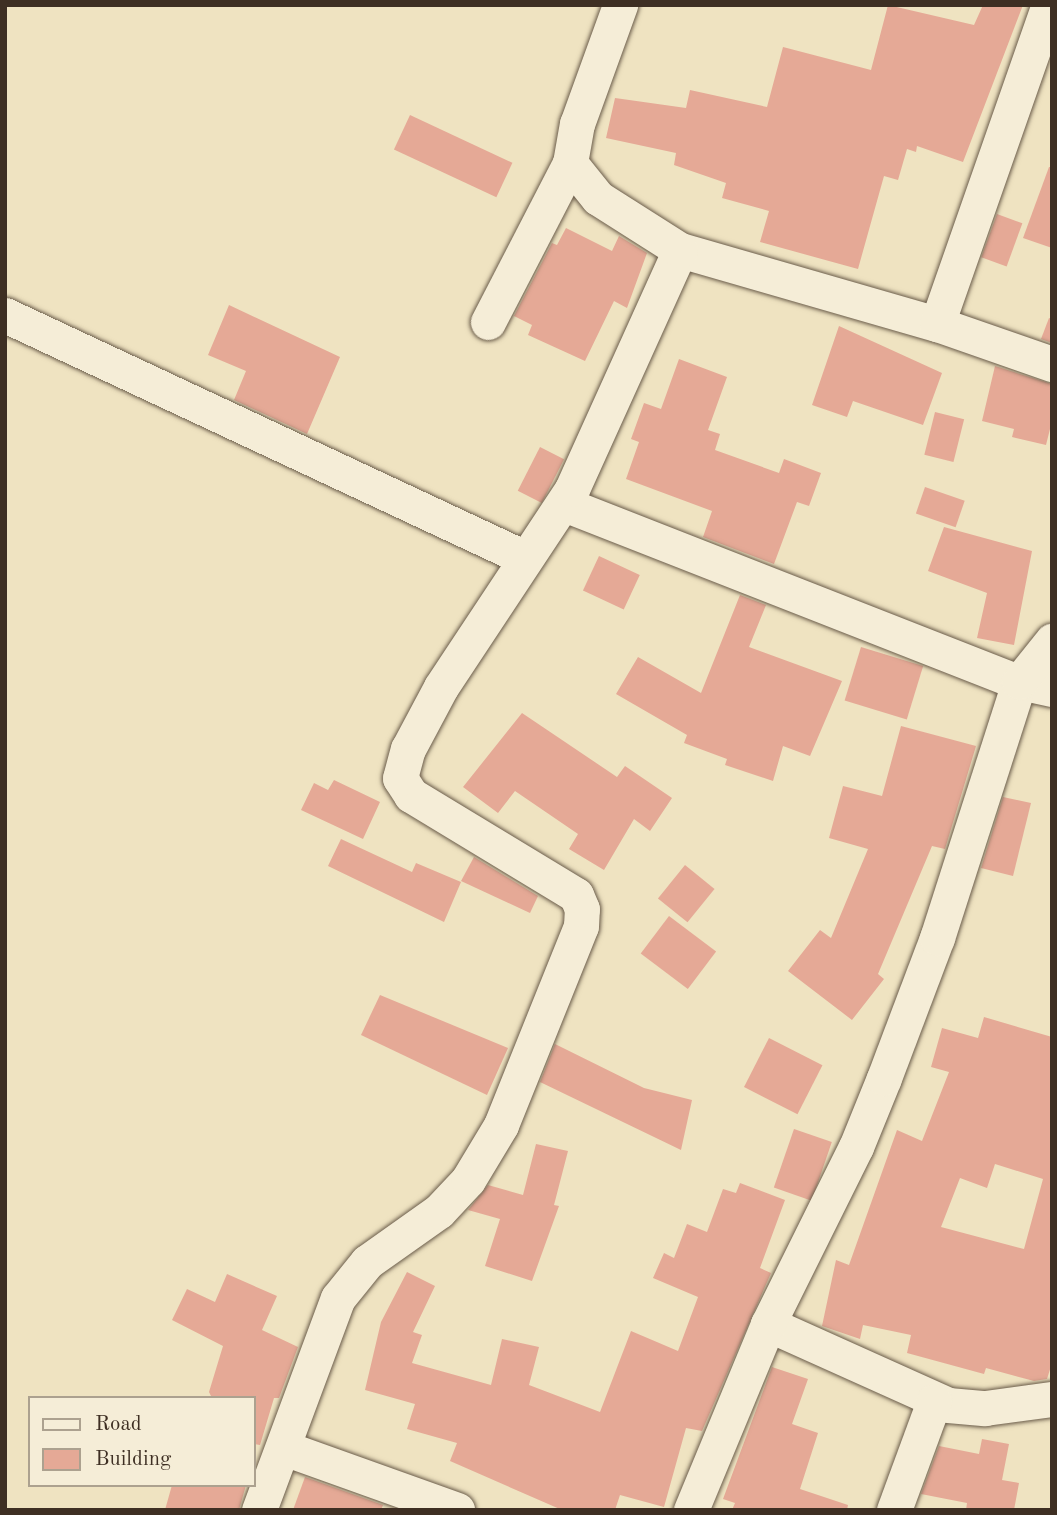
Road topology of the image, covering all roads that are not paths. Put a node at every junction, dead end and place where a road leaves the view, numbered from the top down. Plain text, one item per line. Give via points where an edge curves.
1 (620, 5) edge
2 (1049, 5) edge
3 (570, 163) junction
4 (680, 250) junction
5 (5, 315) edge
6 (488, 322) dead end
7 (937, 324) junction
8 (1052, 364) edge
9 (564, 504) junction
10 (525, 558) junction
11 (1052, 641) edge
12 (1035, 686) edge
13 (768, 1324) junction
14 (1052, 1399) edge
15 (934, 1401) junction
16 (284, 1448) junction
17 (259, 1510) edge
18 (457, 1510) edge
19 (691, 1510) edge
20 (894, 1510) edge

1 - 3 street via 578,124
2 - 7 street
3 - 4 street via 598,198
3 - 6 street
4 - 7 street
4 - 9 street
5 - 10 street
7 - 8 street
9 - 10 street
9 - 12 street
10 - 16 street via 441,687 408,749 400,778 411,795 576,895 582,909 581,926 501,1125 468,1180 439,1210 367,1262 338,1298
11 - 12 street
12 - 13 street via 856,1147
13 - 15 street
13 - 19 street
14 - 15 street via 967,1409
15 - 20 street
16 - 17 street
16 - 18 street

